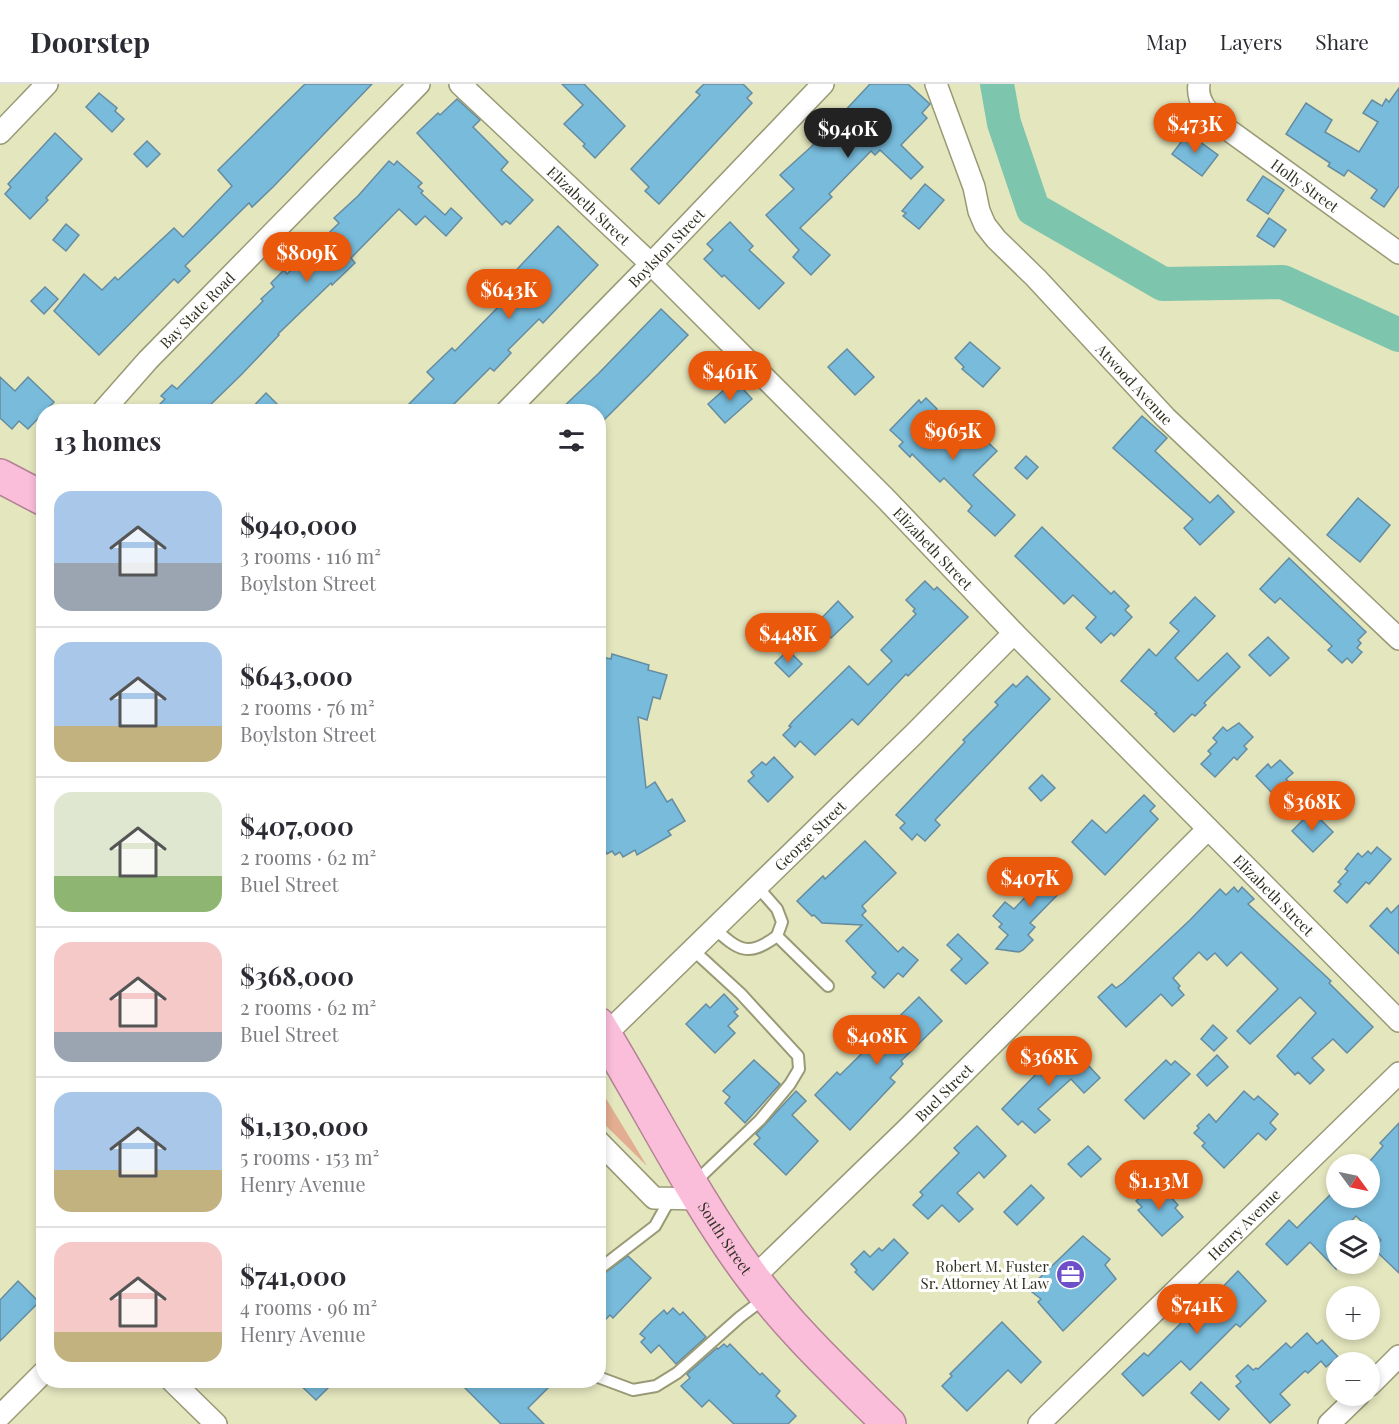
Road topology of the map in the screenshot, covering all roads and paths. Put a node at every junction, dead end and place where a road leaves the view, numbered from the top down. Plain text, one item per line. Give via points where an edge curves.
1 (47, 84) edge
2 (419, 84) edge
3 (460, 84) edge
4 (823, 84) edge
5 (936, 84) edge
6 (1199, 84) edge
7 (0, 133) edge
8 (1399, 253) edge
9 (651, 264) junction
10 (109, 404) edge
11 (514, 404) edge
12 (0, 476) edge
13 (36, 490) edge
14 (1014, 633) junction
15 (1399, 639) edge
16 (1208, 830) junction
17 (757, 886) junction
18 (714, 928) junction
19 (777, 936) junction
20 (692, 949) junction
21 (828, 986) dead end
22 (1399, 1022) edge
23 (606, 1025) edge
24 (606, 1037) edge
25 (1399, 1073) edge
26 (606, 1149) edge
27 (687, 1194) junction
28 (606, 1264) edge
29 (760, 1287) junction
30 (1399, 1356) edge
31 (1380, 1375) edge
32 (36, 1380) edge
33 (606, 1380) edge
34 (179, 1388) edge
35 (1348, 1406) edge
36 (0, 1416) edge
37 (216, 1424) edge
38 (889, 1424) edge
39 (1039, 1424) edge
40 (1329, 1424) edge

1 - 7 street
2 - 10 street, Bay State Road
3 - 9 street, Elizabeth Street
4 - 9 street, Boylston Street
5 - 15 street, Atwood Avenue via 979,211 996,239 1165,417
6 - 8 street, Holly Street via 1198,98 1223,126
9 - 11 street, Boylston Street
9 - 14 street, Elizabeth Street
12 - 13 highway
14 - 16 street, Elizabeth Street
14 - 17 street, George Street
16 - 22 street, Elizabeth Street
16 - 29 street, Buel Street via 905,1131
17 - 18 street, George Street
17 - 19 lane via 780,916
18 - 19 lane via 734,946 747,951 763,947
18 - 20 street, George Street
19 - 21 lane
20 - 23 street, George Street
20 - 27 lane via 741,994 798,1056 799,1069 760,1120
24 - 27 highway, South Street
25 - 39 street, Henry Avenue
26 - 27 street via 654,1198
27 - 28 lane via 655,1226
27 - 29 highway, South Street
29 - 33 lane via 740,1317 677,1373 656,1386 633,1390
29 - 38 highway, South Street via 795,1329
30 - 31 street
32 - 36 street
34 - 37 street
35 - 40 street

